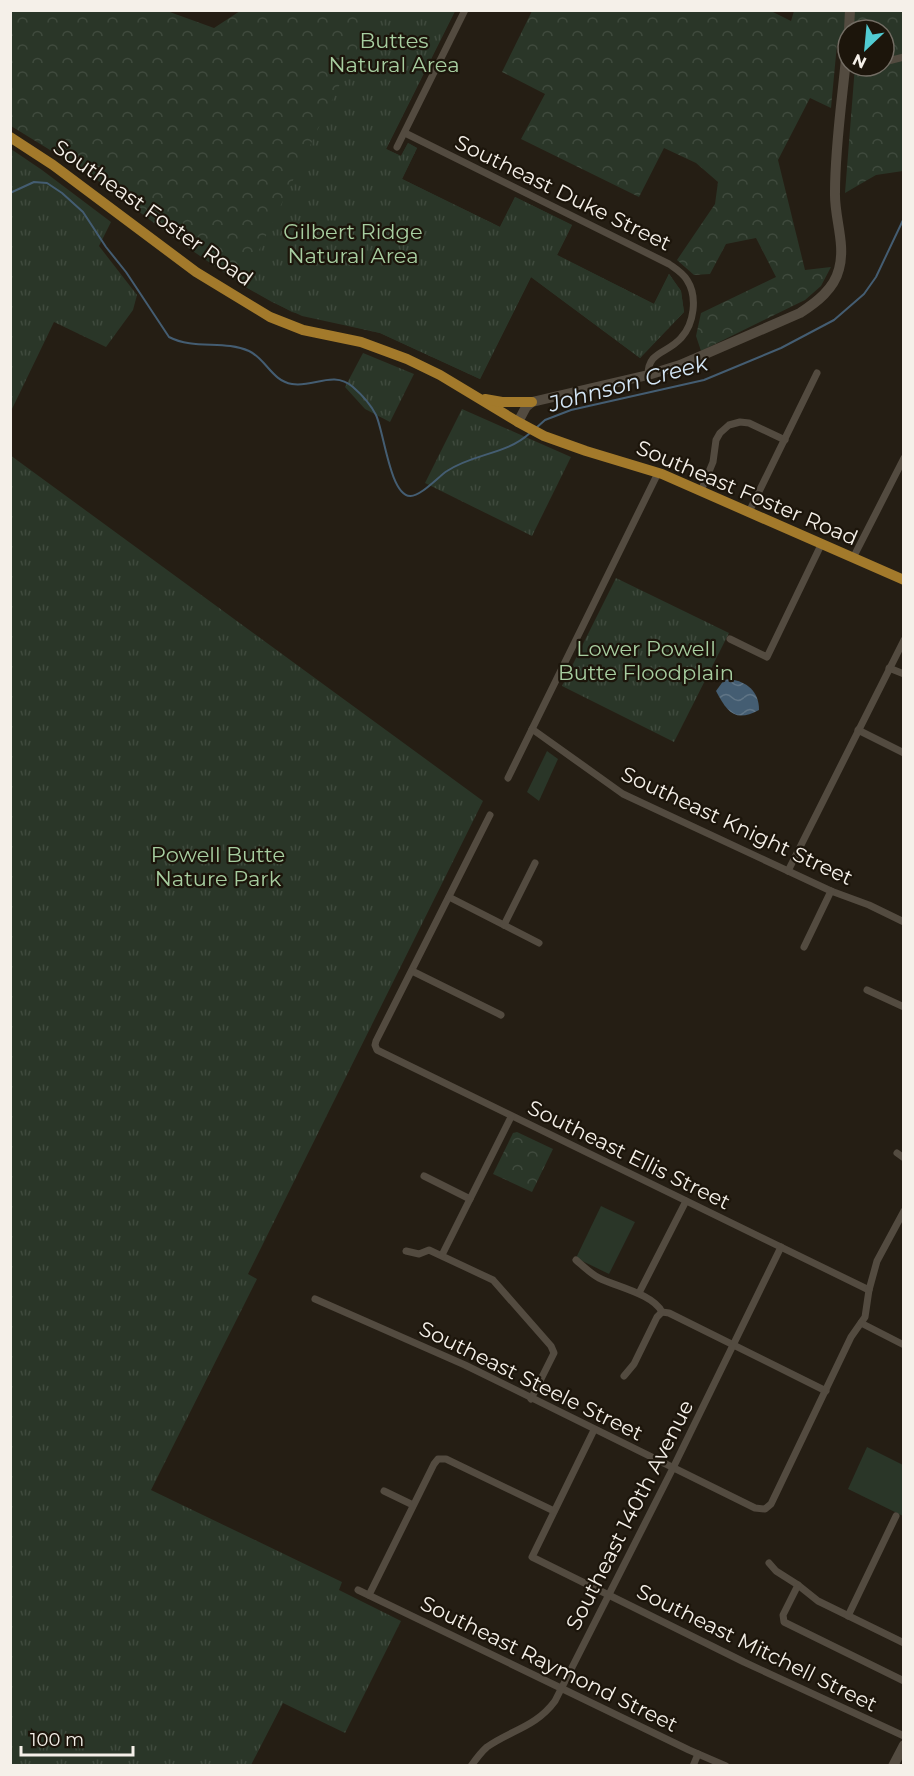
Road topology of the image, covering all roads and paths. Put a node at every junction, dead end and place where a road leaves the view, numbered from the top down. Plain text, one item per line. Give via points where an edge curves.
1 (465, 10) edge
2 (846, 78) edge
3 (405, 133) junction
4 (10, 137) edge
5 (397, 147) dead end
6 (817, 373) dead end
7 (648, 375) junction
8 (478, 398) junction
9 (532, 402) junction
10 (521, 424) junction
11 (785, 440) junction
12 (903, 458) edge
13 (658, 473) junction
14 (701, 491) junction
15 (749, 512) junction
16 (821, 544) junction
17 (853, 558) junction
18 (903, 580) edge
19 (730, 639) dead end
20 (903, 640) edge
21 (889, 668) junction
22 (903, 674) edge
23 (532, 729) junction
24 (858, 730) junction
25 (903, 753) edge
26 (508, 778) dead end
27 (490, 815) dead end
28 (535, 863) dead end
29 (788, 871) junction
30 (831, 891) junction
31 (449, 897) junction
32 (903, 922) edge
33 (504, 925) junction
34 (539, 943) dead end
35 (804, 948) dead end
36 (412, 971) junction
37 (867, 990) dead end
38 (902, 1012) edge
39 (501, 1015) dead end
40 (511, 1117) junction
41 (424, 1176) dead end
42 (470, 1199) junction
43 (686, 1201) junction
44 (903, 1211) edge
45 (781, 1247) junction
46 (406, 1251) dead end
47 (442, 1255) junction
48 (576, 1260) dead end
49 (869, 1290) junction
50 (639, 1293) junction
51 (315, 1299) dead end
52 (662, 1312) junction
53 (861, 1323) junction
54 (733, 1345) junction
55 (903, 1345) edge
56 (624, 1376) dead end
57 (826, 1391) junction
58 (531, 1399) junction
59 (594, 1430) junction
60 (673, 1468) junction
61 (384, 1491) dead end
62 (413, 1505) junction
63 (554, 1511) junction
64 (896, 1516) dead end
65 (769, 1563) dead end
66 (798, 1585) junction
67 (358, 1590) dead end
68 (369, 1595) junction
69 (608, 1595) junction
70 (848, 1616) junction
71 (903, 1643) edge
72 (903, 1681) edge
73 (562, 1688) junction
74 (903, 1736) edge
75 (903, 1745) edge
76 (698, 1754) junction
77 (471, 1766) edge
78 (693, 1766) edge
79 (726, 1766) edge
80 (893, 1766) edge

1 - 3 street
2 - 7 street via 834,193 841,259 834,282 816,302 800,312 698,358
3 - 5 street
3 - 7 street, Southeast Duke Street via 669,264 688,281 693,297 686,332 654,357
4 - 8 main road, Southeast Foster Road via 196,272 264,313 293,327 376,346 440,375
6 - 11 street
7 - 9 street
8 - 9 main road
8 - 10 main road, Southeast Foster Road
9 - 10 street via 526,407
10 - 13 main road, Southeast Foster Road via 556,440
11 - 14 street via 749,423 729,425 716,440 713,462
11 - 15 street
12 - 17 street
13 - 14 main road, Southeast Foster Road
13 - 23 street
14 - 15 main road, Southeast Foster Road
15 - 16 main road, Southeast Foster Road
16 - 17 main road, Southeast Foster Road
16 - 19 street via 767,657
17 - 18 main road, Southeast Foster Road
20 - 21 street
21 - 22 street
21 - 24 street
23 - 26 street
23 - 29 street, Southeast Knight Street via 623,794
24 - 25 street
24 - 29 street
27 - 31 street
28 - 33 street
29 - 30 street, Southeast Knight Street
30 - 32 street, Southeast Knight Street
30 - 35 street
31 - 33 street
31 - 36 street
33 - 34 street
36 - 39 street
36 - 40 street, Southeast Ellis Street via 375,1048
37 - 38 street
40 - 42 street
40 - 43 street, Southeast Ellis Street
41 - 42 street
42 - 47 street
43 - 45 street, Southeast Ellis Street
43 - 50 street
44 - 49 street via 878,1261
45 - 49 street, Southeast Ellis Street
45 - 54 street, Southeast 140th Avenue
46 - 47 street via 419,1254 429,1250
47 - 58 street via 493,1280 551,1346 554,1353
48 - 50 street via 597,1278
49 - 53 street
50 - 52 street
51 - 58 street, Southeast Steele Street via 465,1365
52 - 54 street
52 - 56 street
53 - 55 street
53 - 57 street
54 - 57 street
54 - 60 street, Southeast 140th Avenue
57 - 60 street, Southeast Steele Street via 771,1504 765,1509
58 - 59 street, Southeast Steele Street
59 - 60 street, Southeast Steele Street
59 - 63 street
60 - 69 street, Southeast 140th Avenue
61 - 62 street
62 - 63 street via 440,1458
62 - 68 street
63 - 69 street, Southeast Mitchell Street via 532,1557
64 - 70 street
65 - 66 street
66 - 70 street via 818,1601
66 - 72 street via 783,1615 787,1625
67 - 68 street, Southeast Raymond Street
68 - 73 street, Southeast Raymond Street
69 - 73 street, Southeast 140th Avenue
69 - 74 street, Southeast Mitchell Street
70 - 71 street
73 - 76 street, Southeast Raymond Street
73 - 77 street, Southeast 140th Avenue via 543,1714 525,1728 488,1746
75 - 80 street
76 - 78 street
76 - 79 street, Southeast Raymond Street

